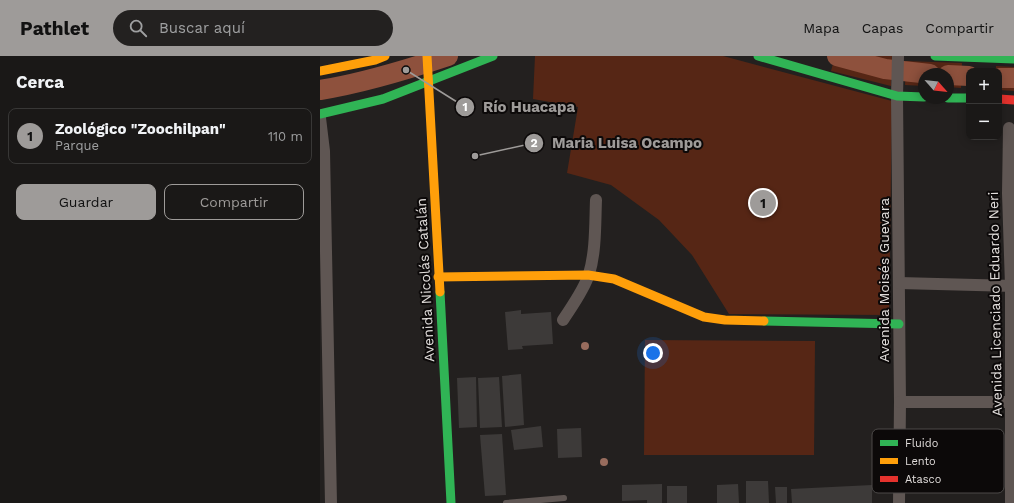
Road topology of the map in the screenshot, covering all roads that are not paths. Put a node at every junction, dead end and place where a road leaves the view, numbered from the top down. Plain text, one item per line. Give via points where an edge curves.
1 (385, 56) edge
2 (428, 56) edge
3 (493, 56) edge
4 (758, 56) edge
5 (898, 56) edge
6 (935, 56) edge
7 (1014, 59) edge
8 (320, 71) edge
9 (429, 82) junction
10 (897, 95) junction
11 (918, 97) edge
12 (954, 98) edge
13 (966, 98) edge
14 (1002, 99) edge
15 (1014, 100) edge
16 (320, 114) edge
17 (320, 118) edge
18 (1009, 128) dead end
19 (322, 151) edge
20 (1011, 193) edge
21 (596, 200) dead end
22 (588, 275) junction
23 (438, 277) junction
24 (899, 283) junction
25 (1013, 286) edge
26 (563, 320) dead end
27 (899, 324) junction
28 (1012, 394) edge
29 (900, 402) junction
30 (900, 429) edge
31 (899, 493) edge
32 (564, 498) dead end
33 (331, 503) edge
34 (451, 503) edge
35 (506, 503) edge
36 (899, 503) edge
37 (1011, 503) edge

1 - 8 street
2 - 9 street, Avenida Nicolás Catalán
3 - 9 street
4 - 10 street
5 - 10 street, Avenida Moisés Guevara
6 - 7 street
9 - 16 street via 383,99
9 - 23 street, Avenida Nicolás Catalán
10 - 11 street
10 - 24 street, Avenida Moisés Guevara
12 - 13 street
14 - 15 street
17 - 19 street
18 - 20 street, Avenida Licenciado Eduardo Neri
19 - 33 street
20 - 25 street, Avenida Licenciado Eduardo Neri
21 - 22 street via 593,255
22 - 23 street
22 - 26 street
22 - 27 street via 614,279 704,317 725,320
23 - 34 street, Avenida Nicolás Catalán
24 - 25 street
24 - 27 street, Avenida Moisés Guevara
25 - 28 street, Avenida Licenciado Eduardo Neri
27 - 29 street, Avenida Moisés Guevara
28 - 29 street
28 - 37 street, Avenida Licenciado Eduardo Neri
29 - 30 street, Avenida Moisés Guevara
31 - 36 street, Avenida Moisés Guevara
32 - 35 lane

